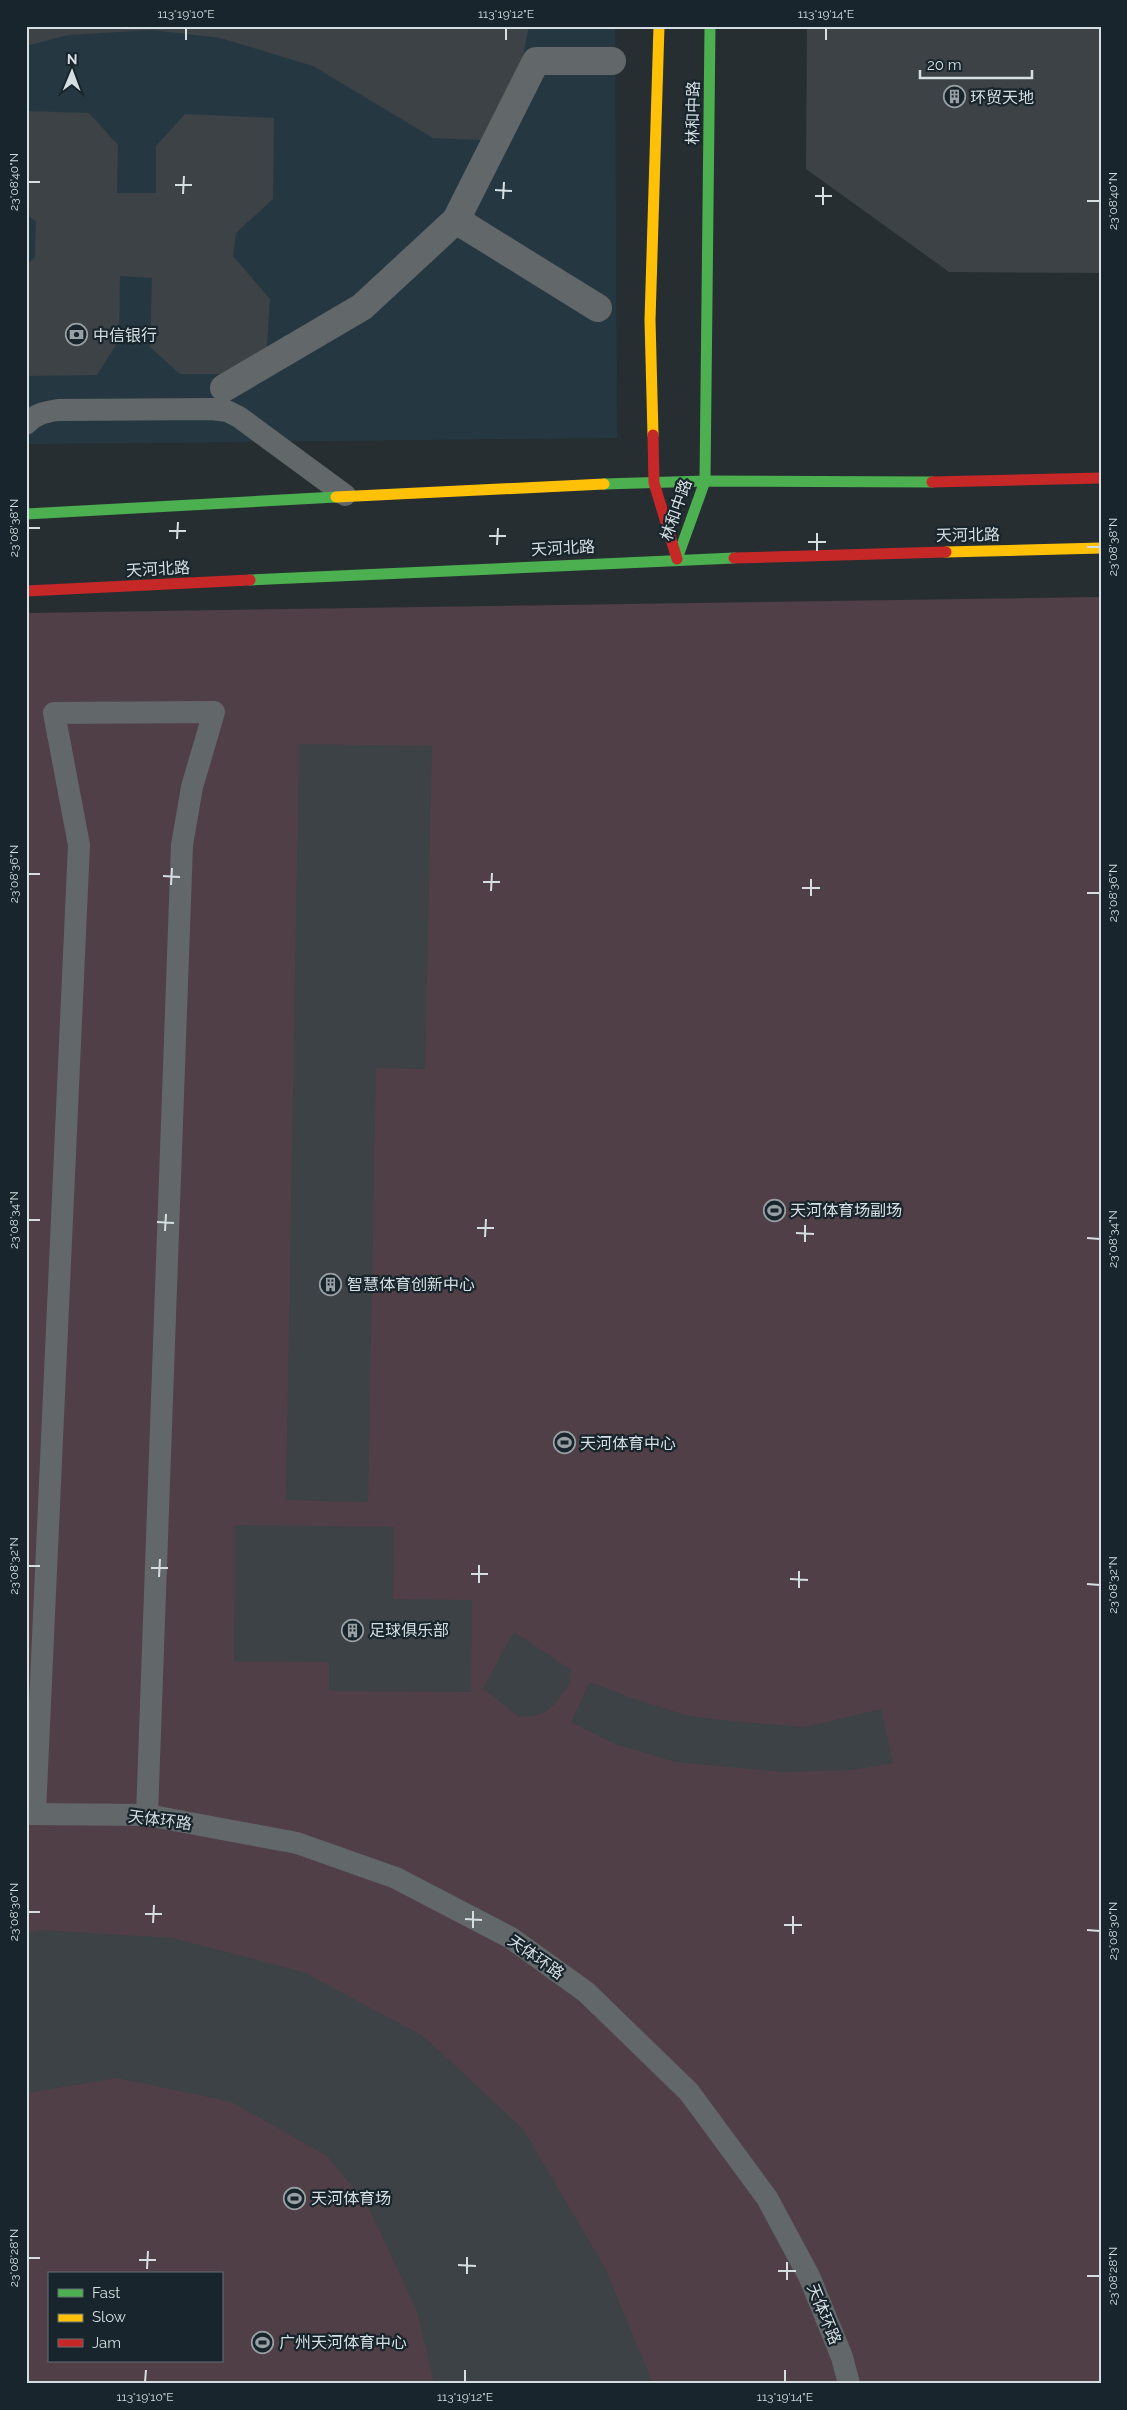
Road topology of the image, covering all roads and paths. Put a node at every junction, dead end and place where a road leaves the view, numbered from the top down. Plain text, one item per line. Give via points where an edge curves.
1 (659, 26) edge
2 (710, 26) edge
3 (612, 61) dead end
4 (456, 220) junction
5 (598, 308) dead end
6 (224, 388) dead end
7 (26, 424) edge
8 (1101, 478) edge
9 (704, 481) junction
10 (654, 483) junction
11 (345, 495) junction
12 (26, 514) edge
13 (1101, 548) edge
14 (677, 559) junction
15 (26, 591) edge
16 (31, 1814) edge
17 (147, 1815) junction
18 (849, 2384) edge

1 - 10 main road, 林和中路 via 650,320
2 - 9 main road, 林和中路
3 - 4 street via 536,61
4 - 5 street
4 - 6 street via 362,307
7 - 11 lane via 45,412 58,410 227,411 248,422
8 - 9 main road via 925,482
9 - 10 main road
9 - 14 main road, 林和中路
10 - 11 main road
10 - 14 main road, 林和中路
11 - 12 main road
13 - 14 main road, 天河北路
14 - 15 main road, 天河北路
16 - 17 lane, 天体环路
16 - 17 lane via 79,845 54,713 214,712 192,787 182,845
17 - 18 lane, 天体环路 via 297,1843 396,1878 511,1938 586,1992 689,2092 767,2198 809,2276 842,2357

